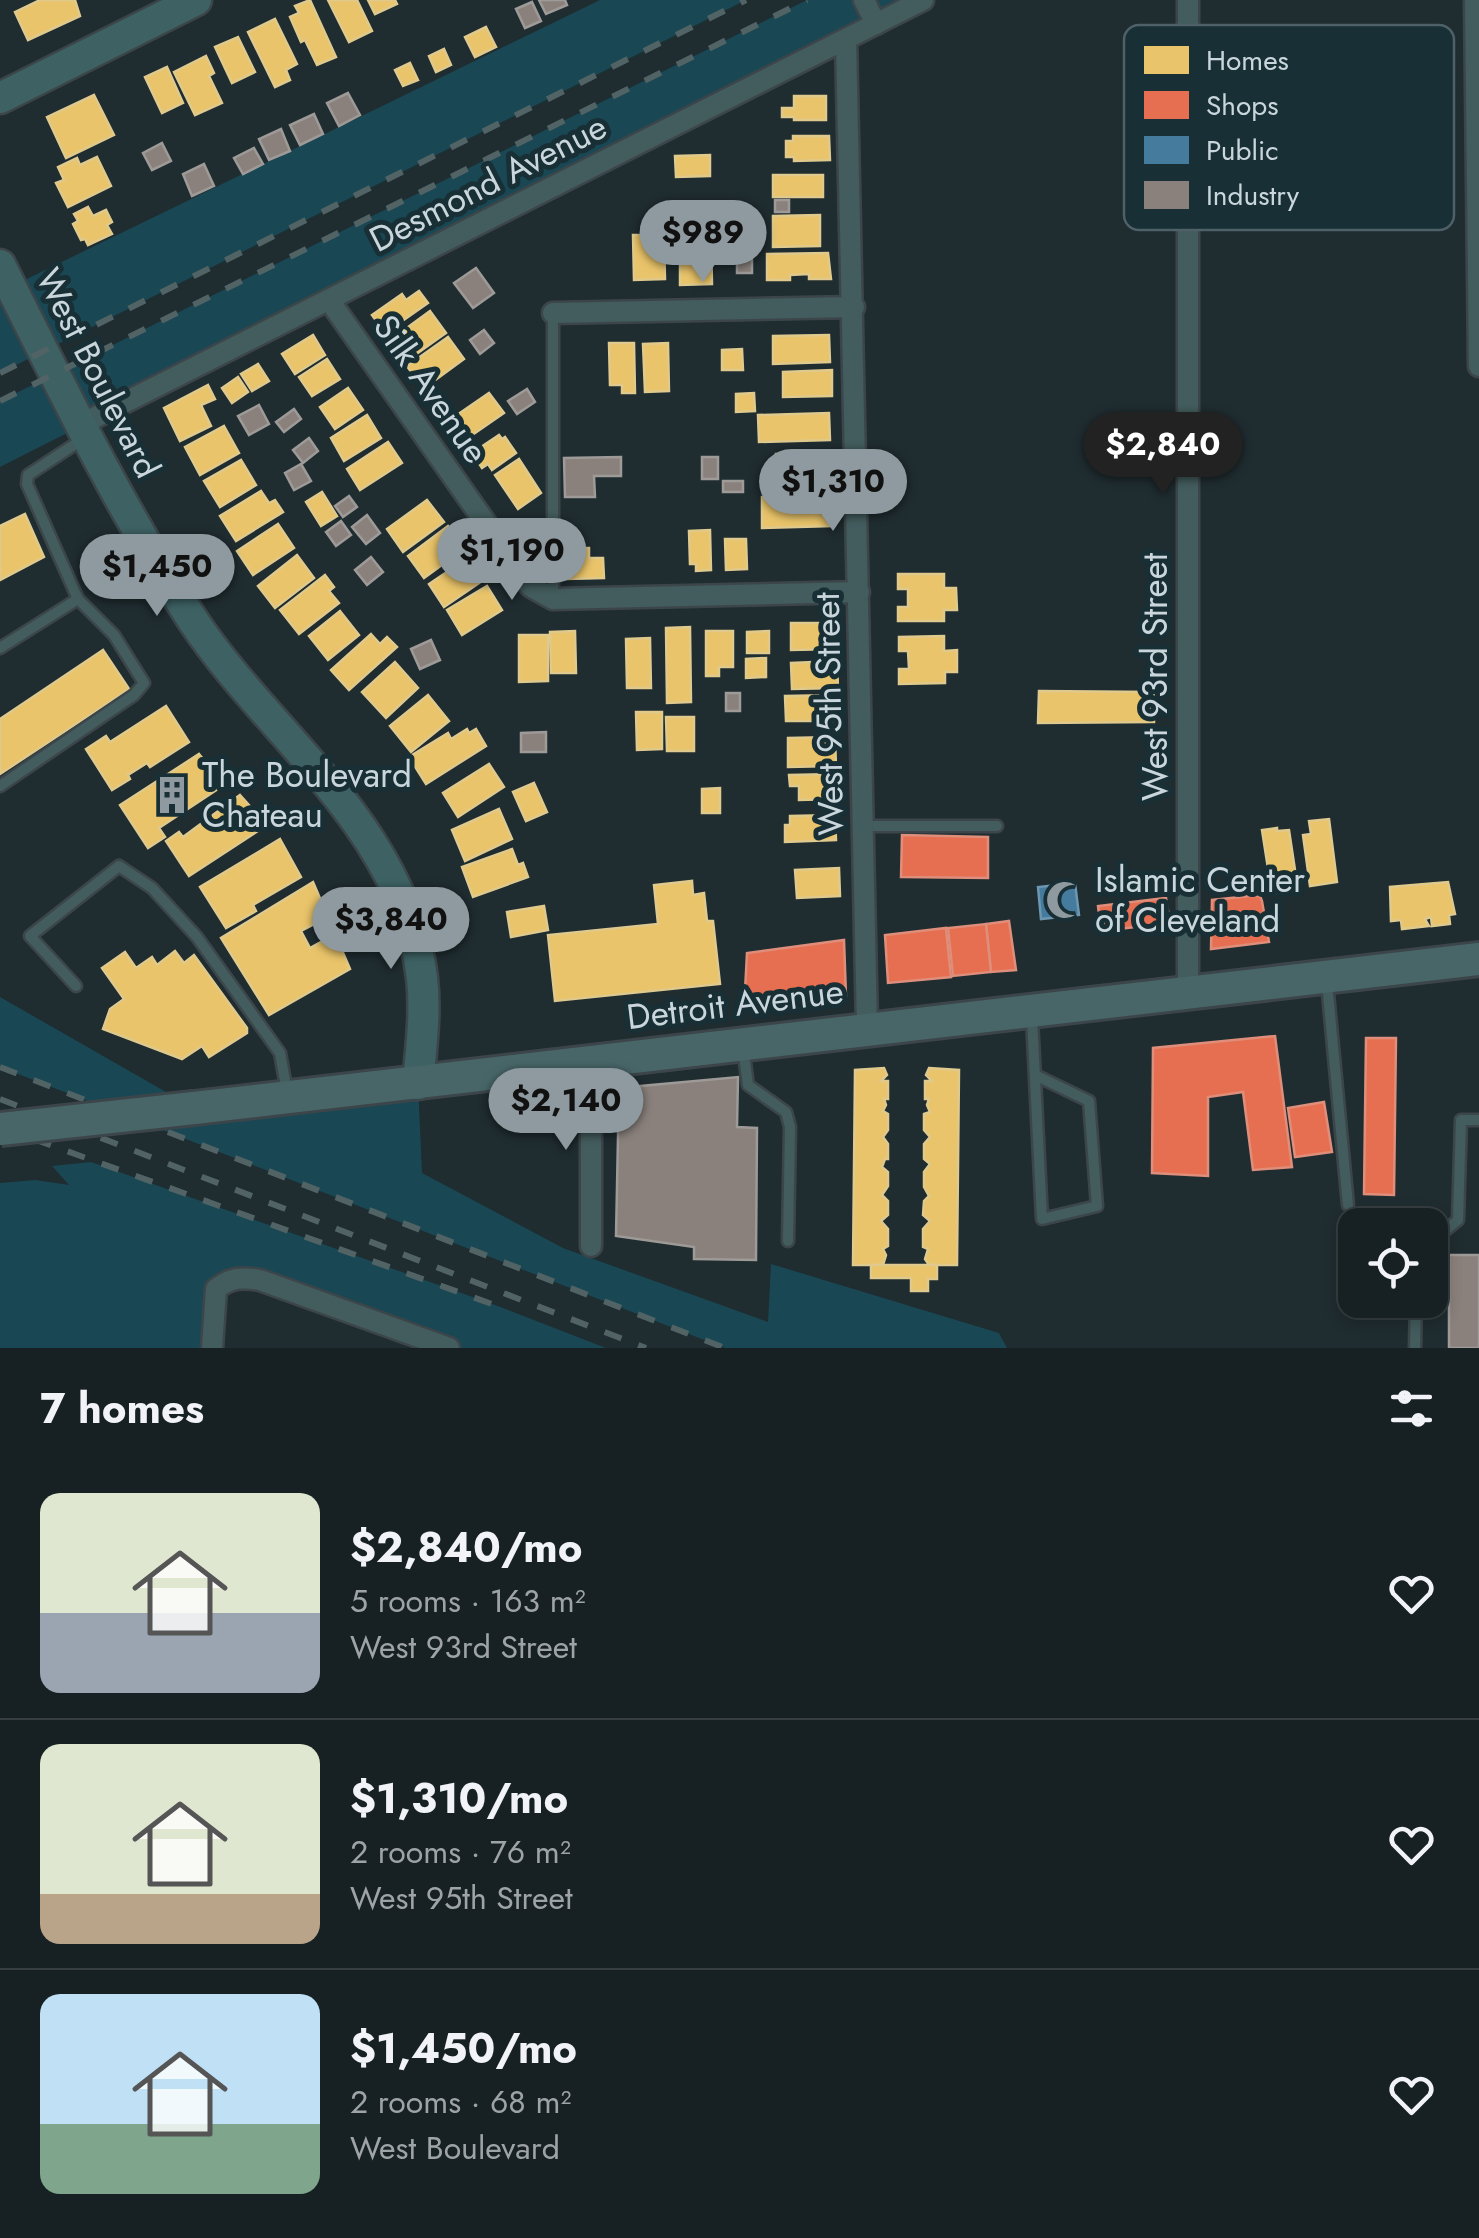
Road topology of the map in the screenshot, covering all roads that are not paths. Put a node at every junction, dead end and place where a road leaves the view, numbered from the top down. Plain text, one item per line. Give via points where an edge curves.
1 (196, 0) edge
2 (864, 0) edge
3 (922, 0) edge
4 (1475, 0) edge
5 (876, 24) junction
6 (846, 39) junction
7 (0, 98) edge
8 (1188, 230) edge
9 (0, 265) edge
10 (329, 300) junction
11 (854, 307) junction
12 (553, 313) joint
13 (1479, 366) edge
14 (85, 430) junction
15 (860, 592) junction
16 (78, 599) junction
17 (553, 600) junction
18 (0, 648) edge
19 (0, 786) edge
20 (864, 826) junction
21 (997, 826) dead end
22 (1479, 959) edge
23 (1326, 977) junction
24 (76, 986) dead end
25 (1188, 993) junction
26 (1032, 1012) junction
27 (867, 1028) junction
28 (743, 1042) junction
29 (592, 1061) junction
30 (1037, 1076) junction
31 (418, 1084) junction
32 (288, 1098) junction
33 (1479, 1120) edge
34 (0, 1130) edge
35 (1348, 1205) dead end
36 (1448, 1229) edge
37 (788, 1241) dead end
38 (591, 1246) dead end
39 (1416, 1318) edge
40 (212, 1348) edge
41 (449, 1348) edge
42 (1415, 1348) edge

1 - 7 main road
2 - 5 street
3 - 5 street, Desmond Avenue
4 - 13 street
5 - 6 street, Desmond Avenue
6 - 10 street, Desmond Avenue
6 - 11 street, West 95th Street
8 - 25 street, West 93rd Street
9 - 14 main road, West Boulevard
10 - 14 street, Desmond Avenue
10 - 17 street, Silk Avenue via 530,586
11 - 12 street
11 - 15 street, West 95th Street
12 - 17 lane
14 - 16 lane via 28,475 26,484
14 - 31 main road, West Boulevard via 207,641 336,790 379,856 420,964
15 - 17 street
15 - 20 street, West 95th Street
16 - 18 lane
16 - 19 lane via 114,635 144,683
20 - 21 lane
20 - 27 street, West 95th Street
22 - 23 main road, Detroit Avenue
23 - 25 main road, Detroit Avenue
23 - 35 lane
24 - 32 lane via 30,936 119,866 152,888 197,937 280,1053
25 - 26 main road, Detroit Avenue
26 - 27 main road, Detroit Avenue
26 - 30 lane
27 - 28 main road, Detroit Avenue
28 - 29 main road, Detroit Avenue
28 - 37 lane via 748,1085 786,1112 790,1127
29 - 31 main road, Detroit Avenue
29 - 38 street
30 - 30 lane via 1042,1219 1097,1206 1089,1102
31 - 32 main road, Detroit Avenue
32 - 34 main road, Detroit Avenue, bridge
33 - 36 lane via 1461,1120 1458,1220
39 - 42 lane
40 - 41 street via 216,1290 228,1280 260,1280

